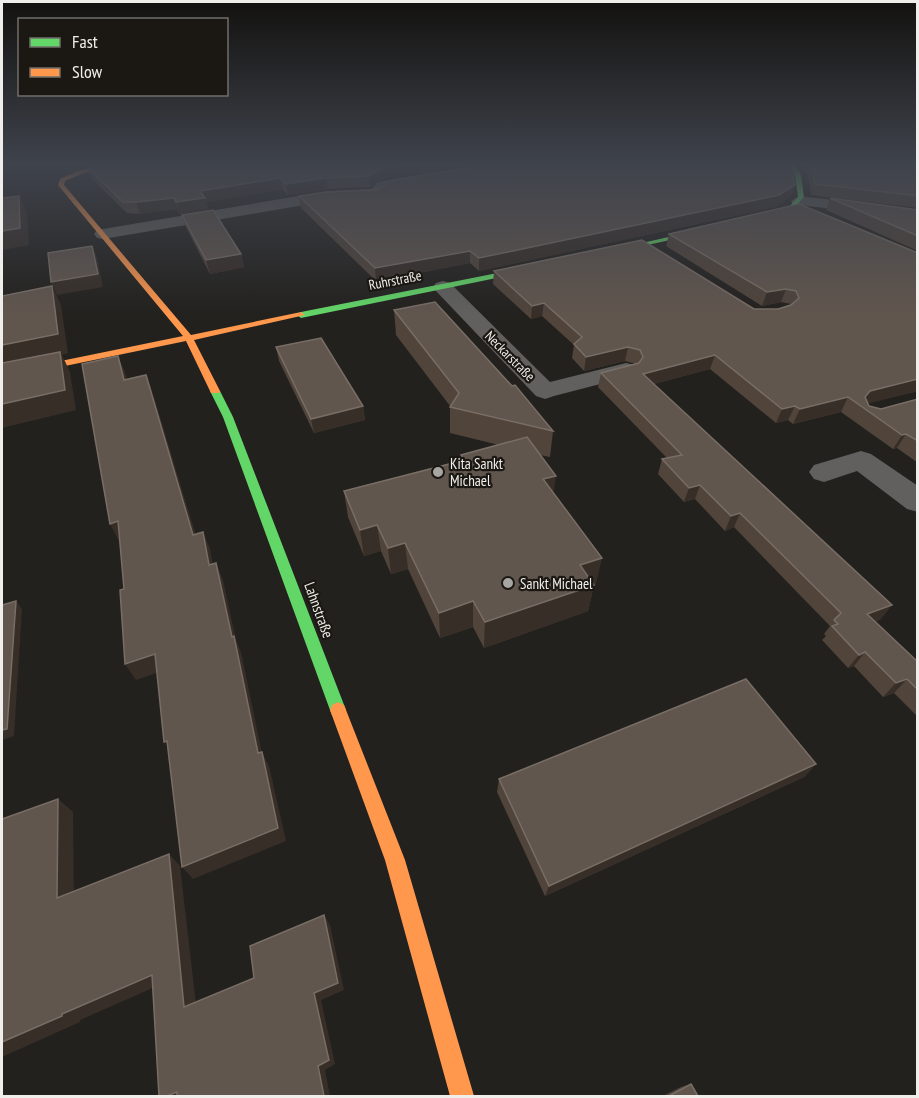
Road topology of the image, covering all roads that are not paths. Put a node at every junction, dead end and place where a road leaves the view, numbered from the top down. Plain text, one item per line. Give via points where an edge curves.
1 (86, 214) edge
2 (220, 214) edge
3 (773, 214) edge
4 (817, 214) edge
5 (837, 224) edge
6 (103, 234) junction
7 (645, 244) junction
8 (589, 256) edge
9 (664, 256) edge
10 (555, 263) edge
11 (443, 287) junction
12 (189, 338) junction
13 (626, 370) edge
14 (2, 376) edge
15 (824, 472) dead end
16 (918, 502) edge
17 (462, 1096) edge

1 - 6 street, Lahnstraße
2 - 6 street
3 - 7 street
4 - 5 street
6 - 12 street, Lahnstraße
7 - 8 street
7 - 9 street
10 - 11 street, Ruhrstraße
11 - 12 street, Ruhrstraße
11 - 13 street, Neckarstraße via 544,391
12 - 14 street, Ruhrstraße
12 - 17 street, Lahnstraße via 241,447 394,860
15 - 16 street via 861,460

